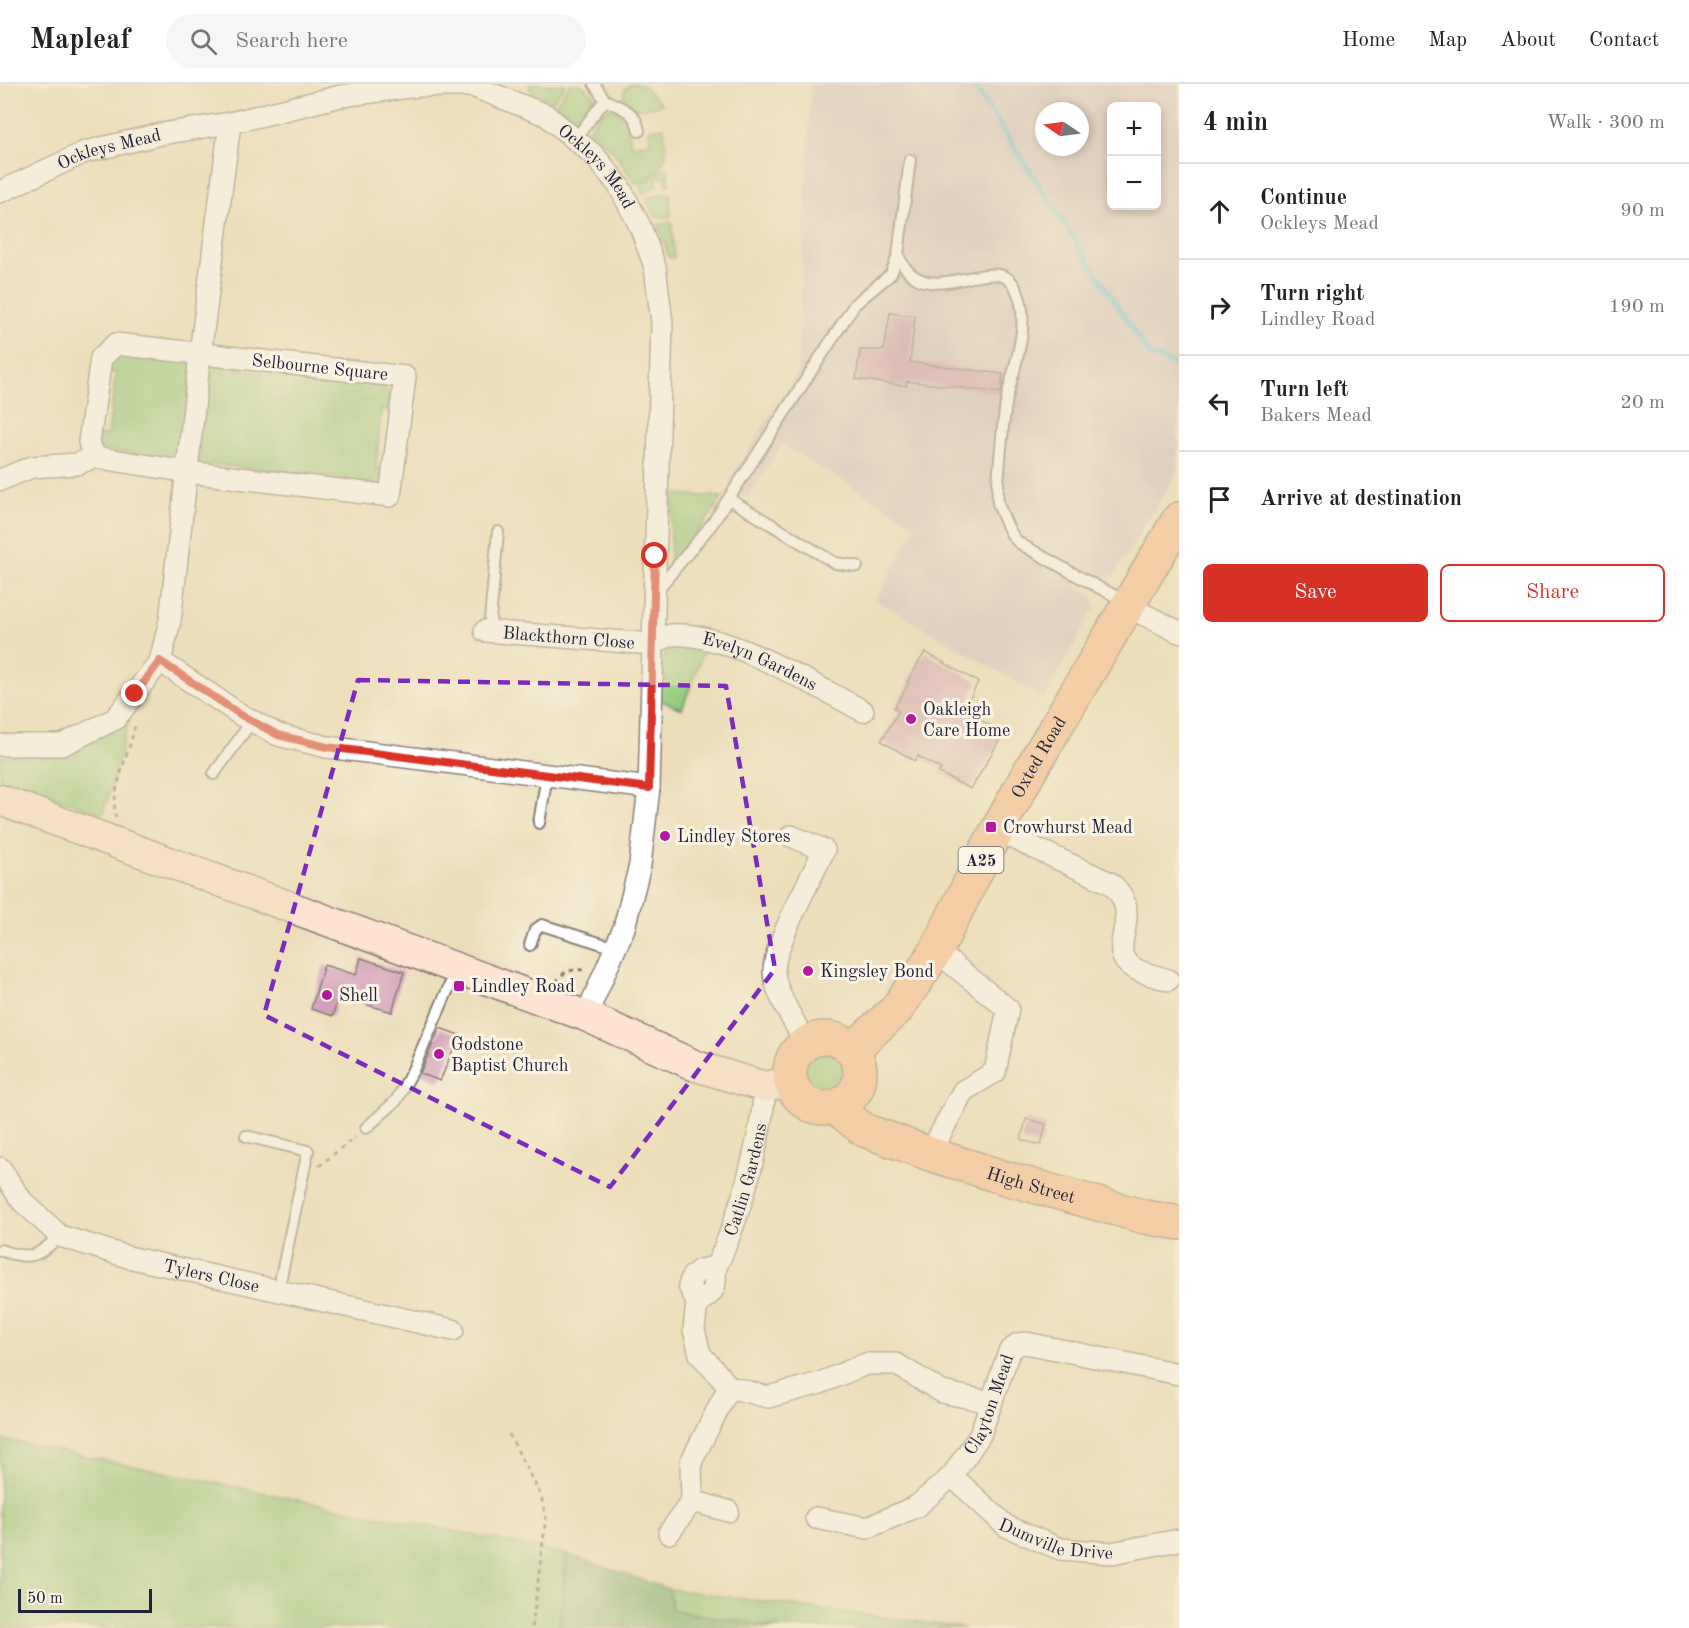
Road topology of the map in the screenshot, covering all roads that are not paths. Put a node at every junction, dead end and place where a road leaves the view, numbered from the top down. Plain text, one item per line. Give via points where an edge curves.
1 (594, 84) edge
2 (605, 100) junction
3 (230, 123) junction
4 (639, 130) dead end
5 (575, 139) junction
6 (910, 160) dead end
7 (0, 192) edge
8 (898, 255) junction
9 (200, 354) junction
10 (94, 458) junction
11 (188, 472) junction
12 (0, 480) edge
13 (729, 499) junction
14 (1179, 519) edge
15 (498, 532) dead end
16 (857, 566) dead end
17 (655, 592) junction
18 (1127, 606) junction
19 (487, 631) joint
20 (1179, 632) edge
21 (651, 644) junction
22 (160, 661) junction
23 (863, 711) dead end
24 (252, 721) junction
25 (0, 745) edge
26 (214, 774) dead end
27 (547, 775) junction
28 (649, 788) junction
29 (0, 800) edge
30 (539, 824) dead end
31 (998, 831) junction
32 (791, 836) dead end
33 (530, 945) dead end
34 (615, 948) junction
35 (936, 951) junction
36 (457, 968) junction
37 (1168, 980) dead end
38 (586, 1016) junction
39 (806, 1044) junction
40 (852, 1050) junction
41 (778, 1084) junction
42 (846, 1097) junction
43 (366, 1128) road end
44 (246, 1136) dead end
45 (930, 1154) junction
46 (0, 1168) edge
47 (1179, 1223) edge
48 (60, 1236) junction
49 (0, 1250) edge
50 (278, 1291) junction
51 (453, 1330) dead end
52 (1179, 1374) edge
53 (729, 1387) junction
54 (990, 1402) junction
55 (952, 1476) junction
56 (692, 1501) junction
57 (728, 1511) dead end
58 (816, 1518) dead end
59 (669, 1533) dead end
60 (1179, 1540) edge

1 - 2 lane
2 - 4 lane via 630,112
2 - 5 lane
3 - 5 street, Ockleys Mead via 340,96 417,86 472,86 546,116
3 - 7 street, Ockleys Mead via 86,152
3 - 9 street
5 - 17 street, Ockleys Mead via 619,186 655,267 662,323
6 - 8 lane
8 - 13 lane via 891,274 855,304
8 - 18 lane via 903,266 927,284 987,274 1004,277 1015,286 1021,304 1020,354 1007,400 998,501 1016,540
9 - 10 street, Selbourne Square via 116,344 101,358 89,442
9 - 11 street
9 - 11 street, Selbourne Square via 405,377 390,496
10 - 11 street, Selbourne Square
10 - 12 street via 77,464 32,467
11 - 22 street via 170,621
13 - 16 lane via 835,563
13 - 17 lane
14 - 18 main road, Oxted Road / A25
15 - 19 lane
17 - 21 street, Ockleys Mead
18 - 20 street
18 - 31 main road, Oxted Road / A25
19 - 21 street, Blackthorn Close
21 - 23 street, Evelyn Gardens via 670,635 699,636 728,645
21 - 28 street, Ockleys Mead
22 - 24 street
22 - 25 street via 115,719 62,745
24 - 26 lane
24 - 27 street via 278,735 327,747
27 - 28 street
27 - 30 lane
28 - 34 street via 640,865
29 - 36 main road
31 - 35 main road, Oxted Road / A25
31 - 37 street via 1110,883 1123,893 1127,903 1121,947 1126,962
32 - 39 street via 824,850 780,946 774,971
33 - 34 lane via 535,930 542,925
34 - 38 street
35 - 40 main road, Oxted Road / A25 via 897,1009
35 - 45 street via 1008,1009 995,1072 963,1091
36 - 38 main road
36 - 43 lane via 396,1101
38 - 41 main road via 696,1066
39 - 40 main road via 832,1039
39 - 41 main road
40 - 42 main road via 859,1064
41 - 42 main road via 811,1105 824,1108
41 - 53 street, Catlin Gardens via 763,1111 736,1221 715,1267 700,1270 689,1286 697,1302 694,1330 700,1354
42 - 45 main road, High Street via 864,1130
44 - 50 lane via 308,1151
45 - 47 main road, High Street via 1145,1217
46 - 48 street, Tylers Close via 22,1201
48 - 49 lane via 44,1252 24,1258
48 - 50 street, Tylers Close via 128,1257
50 - 51 street, Tylers Close
52 - 54 street, Clayton Mead via 1018,1344 1009,1352
53 - 54 street via 768,1397 820,1383 866,1364 896,1364 942,1392
53 - 56 street via 691,1462
54 - 55 street, Clayton Mead via 980,1435
55 - 58 street, Clayton Mead via 918,1506 867,1528
55 - 60 street, Dumville Drive via 1006,1526 1060,1550 1112,1553
56 - 57 street
56 - 59 street

